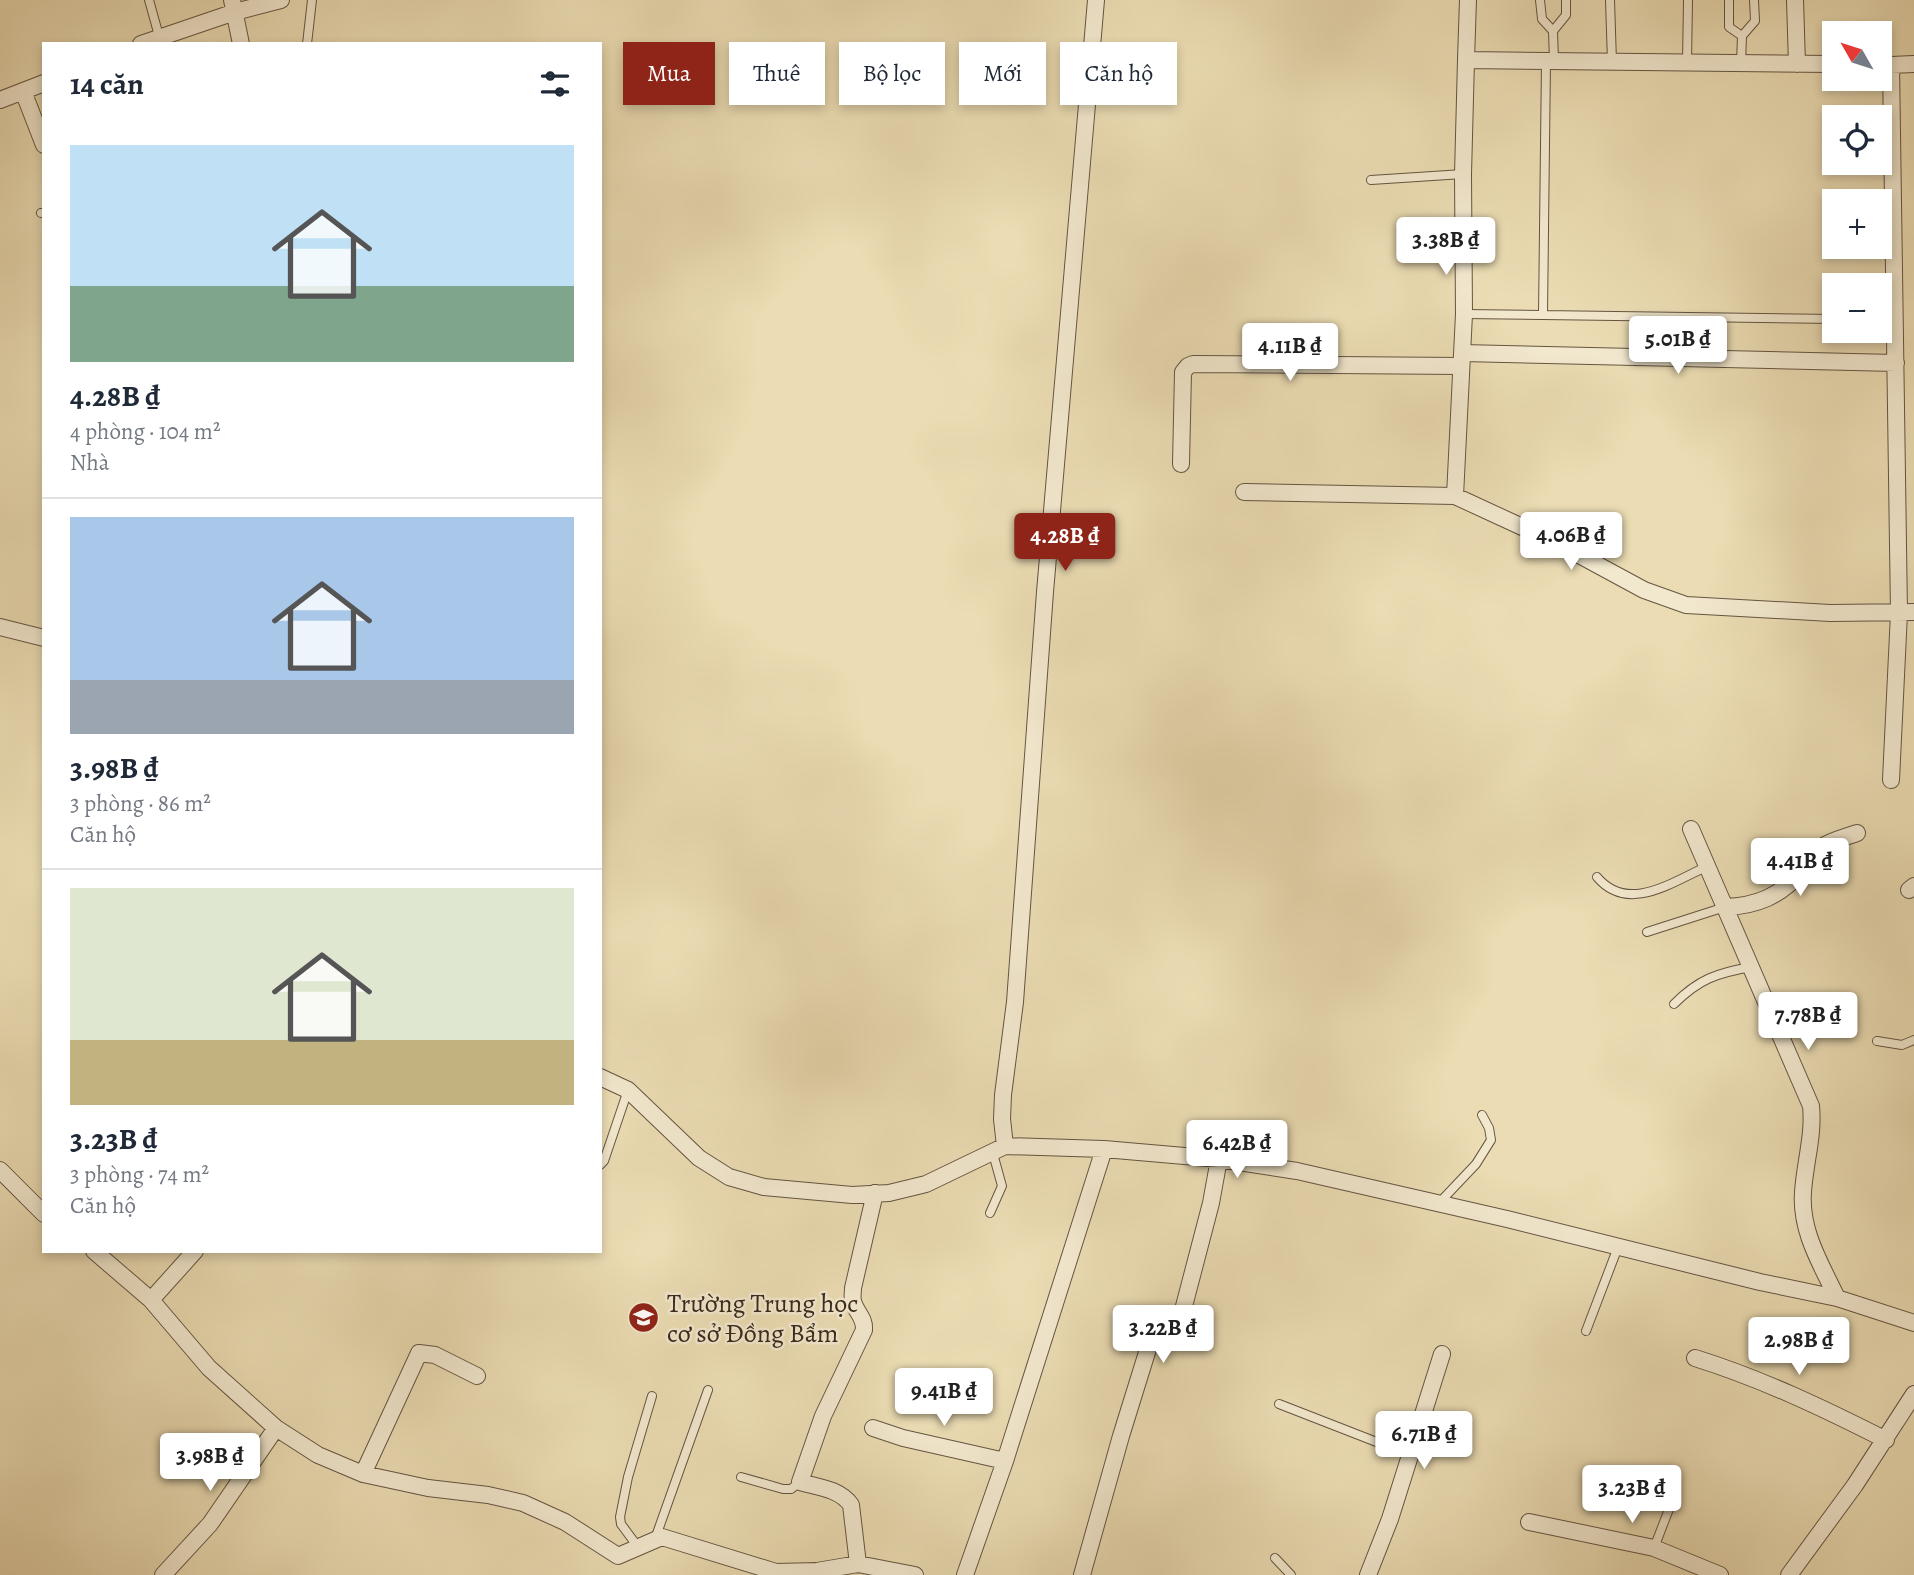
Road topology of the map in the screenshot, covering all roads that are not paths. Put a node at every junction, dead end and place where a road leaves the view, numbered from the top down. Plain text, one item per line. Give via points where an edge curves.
1 (149, 0) edge
2 (281, 0) edge
3 (312, 0) edge
4 (1096, 0) edge
5 (1468, 0) edge
6 (1540, 0) edge
7 (1566, 0) edge
8 (1610, 0) edge
9 (1688, 0) edge
10 (1729, 0) edge
11 (1754, 0) edge
12 (1795, 0) edge
13 (233, 6) edge
14 (1553, 31) junction
15 (159, 36) junction
16 (1742, 36) junction
17 (146, 42) edge
18 (241, 42) edge
19 (307, 42) edge
20 (1466, 60) junction
21 (1550, 61) junction
22 (1612, 62) junction
23 (1687, 62) junction
24 (1741, 63) junction
25 (1797, 64) junction
26 (1822, 64) edge
27 (1914, 64) edge
28 (1892, 65) edge
29 (42, 84) edge
30 (23, 91) junction
31 (1886, 91) edge
32 (0, 100) edge
33 (42, 140) edge
34 (1463, 174) junction
35 (1371, 180) dead end
36 (1464, 314) junction
37 (1543, 315) junction
38 (1822, 319) edge
39 (1461, 360) junction
40 (1896, 363) junction
41 (1181, 464) dead end
42 (1244, 492) dead end
43 (1455, 496) junction
44 (1907, 612) edge
45 (0, 627) edge
46 (42, 638) edge
47 (1891, 780) dead end
48 (1691, 829) dead end
49 (1857, 834) dead end
50 (1708, 866) junction
51 (1597, 877) dead end
52 (1725, 907) junction
53 (1647, 932) dead end
54 (1751, 967) junction
55 (1674, 1004) dead end
56 (1914, 1040) edge
57 (1877, 1041) dead end
58 (602, 1078) edge
59 (628, 1090) junction
60 (1482, 1115) dead end
61 (999, 1148) junction
62 (1104, 1149) junction
63 (1219, 1159) junction
64 (602, 1163) edge
65 (0, 1170) edge
66 (875, 1194) junction
67 (1438, 1205) junction
68 (42, 1212) edge
69 (990, 1213) dead end
70 (1618, 1247) junction
71 (96, 1253) edge
72 (193, 1253) edge
73 (1837, 1298) junction
74 (151, 1300) junction
75 (1914, 1323) edge
76 (1586, 1331) dead end
77 (1442, 1354) dead end
78 (1695, 1358) dead end
79 (477, 1376) dead end
80 (708, 1390) dead end
81 (1914, 1394) edge
82 (652, 1395) dead end
83 (1279, 1404) dead end
84 (276, 1428) junction
85 (873, 1428) dead end
86 (1885, 1440) junction
87 (1410, 1455) junction
88 (1005, 1461) junction
89 (363, 1474) junction
90 (741, 1477) dead end
91 (800, 1482) junction
92 (1676, 1491) dead end
93 (1529, 1522) dead end
94 (655, 1539) junction
95 (638, 1547) junction
96 (1654, 1548) junction
97 (1275, 1558) dead end
98 (858, 1564) junction
99 (163, 1575) edge
100 (915, 1575) edge
101 (965, 1575) edge
102 (1082, 1575) edge
103 (1291, 1575) edge
104 (1368, 1575) edge
105 (1720, 1575) edge
106 (1789, 1575) edge

1 - 15 lane
2 - 13 street
3 - 19 lane
4 - 61 street via 1015,1002
5 - 20 street
6 - 14 lane via 1542,19
7 - 14 lane via 1566,15
8 - 22 lane
9 - 23 lane
10 - 16 lane via 1730,27
11 - 16 lane via 1755,21
12 - 25 street
13 - 15 street
13 - 18 street
14 - 21 lane
15 - 17 street
16 - 24 lane
20 - 21 street
20 - 34 street
21 - 22 street
21 - 37 lane
22 - 23 street
23 - 24 street
24 - 25 street
25 - 26 street
27 - 28 street
29 - 30 street
30 - 32 street
30 - 33 street
31 - 40 street
34 - 35 lane
34 - 36 street
36 - 37 lane
36 - 39 street
37 - 38 lane
39 - 40 street
39 - 41 street via 1193,364 1183,372
39 - 43 street
40 - 44 street
42 - 43 street
43 - 44 street via 1644,590 1686,606
44 - 47 street
45 - 46 street
48 - 50 street
49 - 52 street via 1819,849 1781,890 1743,907
50 - 51 lane via 1632,896 1604,886
50 - 52 street
52 - 53 lane
52 - 54 street
54 - 55 lane via 1706,979
54 - 73 street via 1811,1106 1803,1213 1807,1236
56 - 57 lane via 1902,1045
58 - 59 street
59 - 64 lane
59 - 66 street via 699,1158 729,1177 776,1189
60 - 67 lane via 1491,1140 1476,1164
61 - 62 street
61 - 66 street via 926,1184
61 - 69 lane via 1002,1186
62 - 63 street
62 - 88 street
63 - 67 street via 1297,1171
63 - 102 street via 1183,1310 1158,1322 1153,1333
65 - 68 street
66 - 91 street via 853,1288 864,1330
67 - 70 street
70 - 73 street
70 - 76 lane
71 - 74 street
72 - 74 street
73 - 75 street
74 - 84 street via 209,1368
77 - 87 street
78 - 86 street via 1766,1382
79 - 89 street via 435,1355 419,1353
80 - 94 lane
81 - 86 street
82 - 95 lane via 620,1517
83 - 87 lane
84 - 89 street via 318,1455
84 - 99 street via 209,1524
85 - 88 street
86 - 106 street
87 - 104 street
88 - 101 street
89 - 95 street via 523,1503 565,1522 618,1556
90 - 91 lane via 783,1489
91 - 98 street via 841,1494 851,1505
92 - 96 lane
93 - 96 street
94 - 95 street
94 - 98 street via 671,1538 776,1572
96 - 105 street
97 - 103 lane
98 - 100 street

